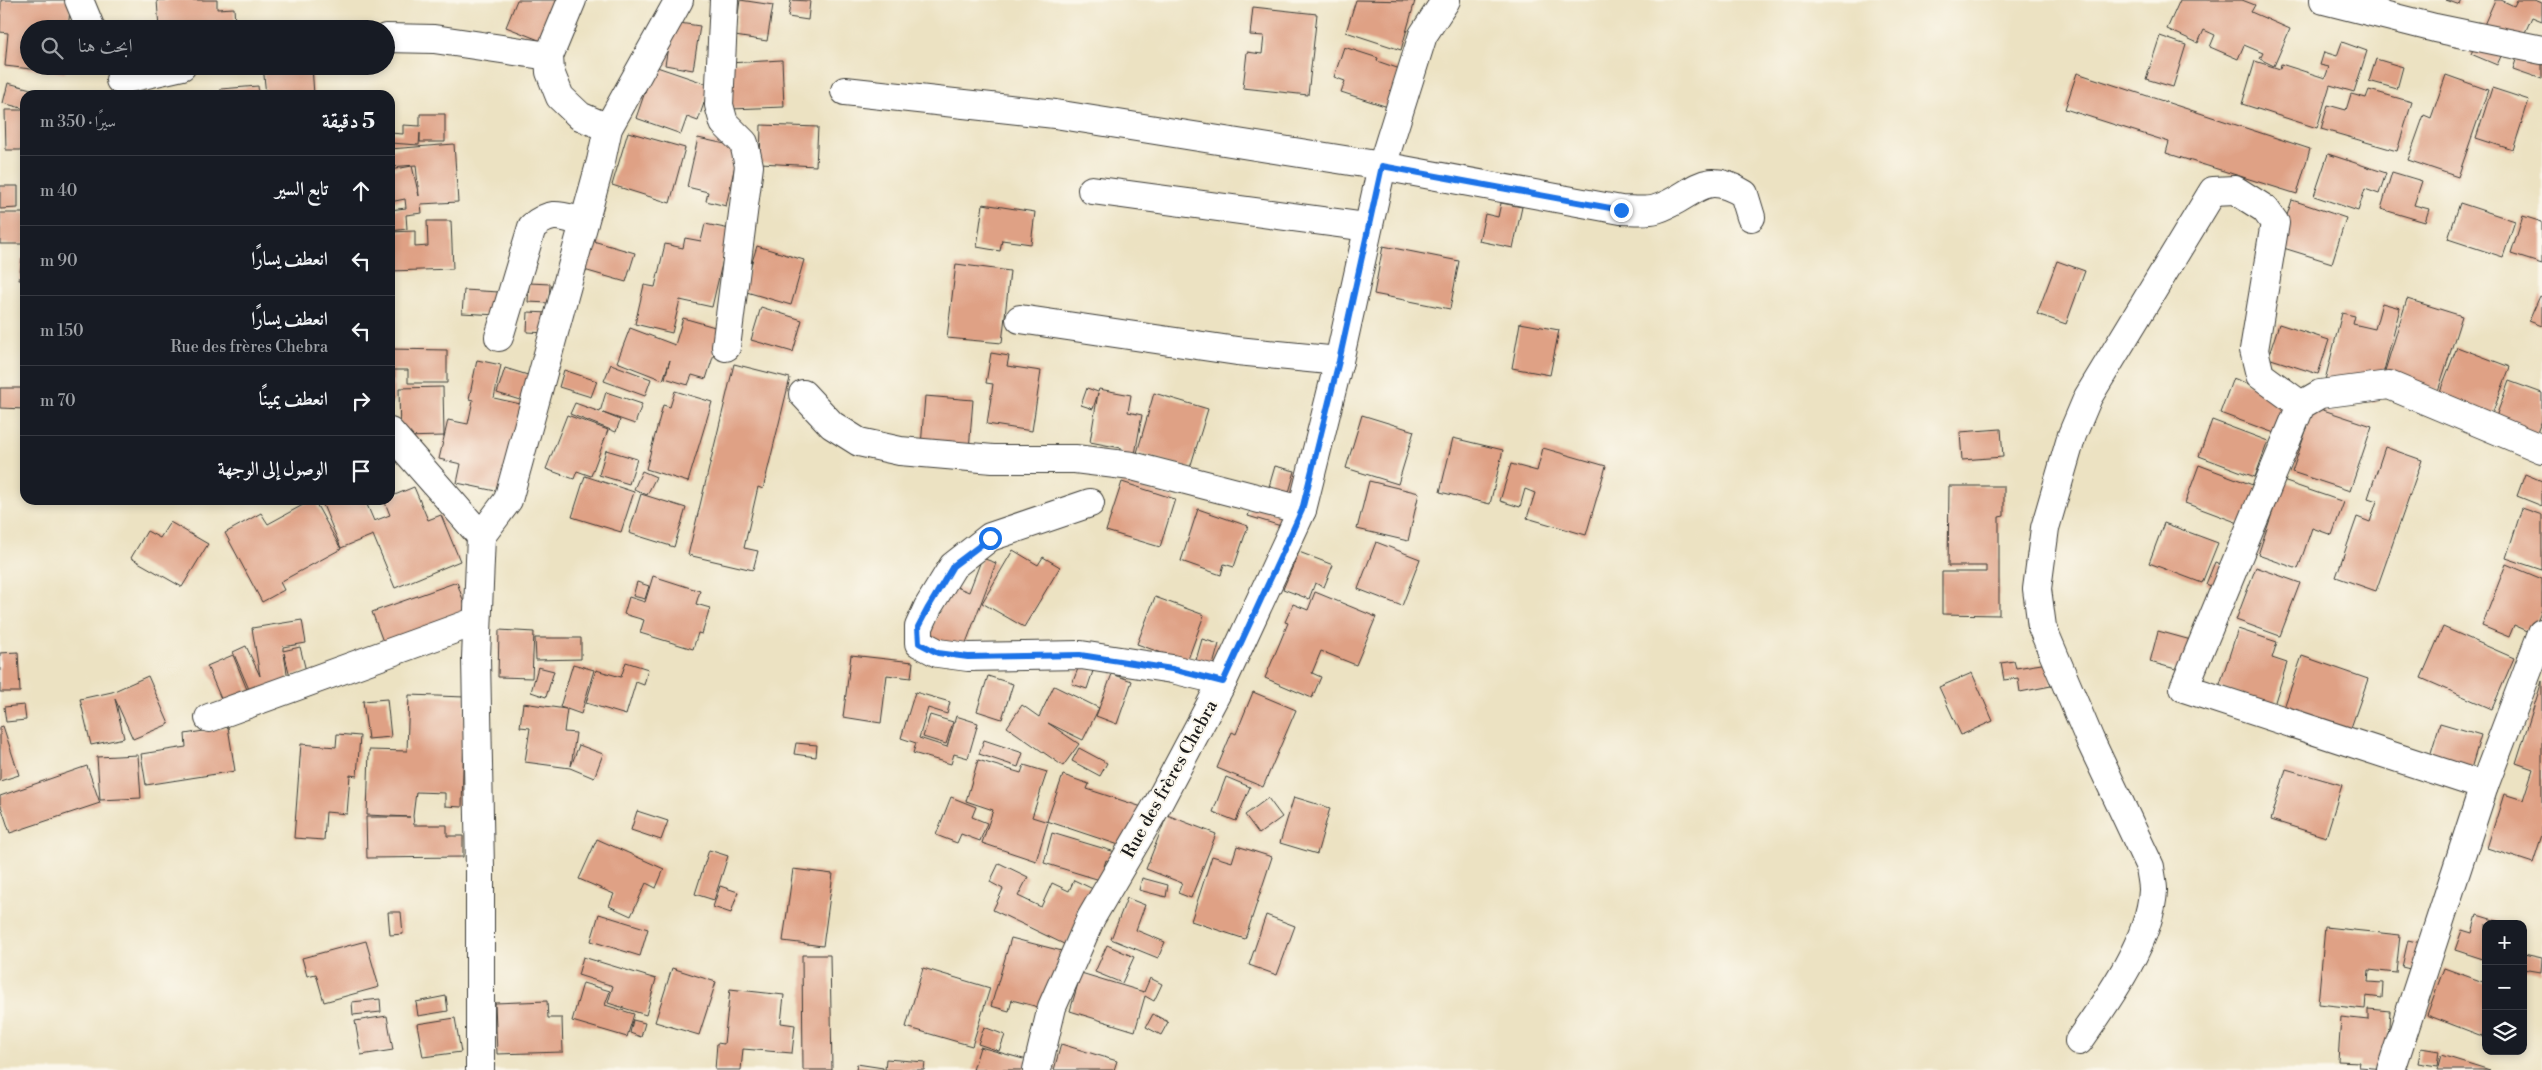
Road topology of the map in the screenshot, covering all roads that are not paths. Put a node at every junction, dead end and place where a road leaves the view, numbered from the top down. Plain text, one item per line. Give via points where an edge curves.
1 (78, 0) edge
2 (572, 0) edge
3 (679, 0) edge
4 (724, 0) edge
5 (1446, 0) edge
6 (2324, 0) edge
7 (88, 20) edge
8 (395, 38) edge
9 (2542, 50) edge
10 (549, 56) junction
11 (143, 75) edge
12 (122, 80) edge
13 (845, 91) dead end
14 (608, 128) junction
15 (1382, 166) junction
16 (1092, 190) dead end
17 (1750, 217) dead end
18 (584, 222) junction
19 (1367, 227) junction
20 (1020, 319) dead end
21 (500, 337) dead end
22 (726, 347) dead end
23 (1339, 361) junction
24 (803, 394) dead end
25 (2301, 405) junction
26 (395, 438) edge
27 (2542, 449) edge
28 (1090, 503) dead end
29 (1302, 510) junction
30 (481, 536) junction
31 (477, 621) junction
32 (2542, 633) edge
33 (1223, 682) junction
34 (209, 718) dead end
35 (2484, 786) junction
36 (2079, 1040) dead end
37 (480, 1070) edge
38 (1037, 1070) edge
39 (2391, 1070) edge

1 - 7 street
2 - 10 street
3 - 14 street
4 - 22 street via 719,105 724,123 744,143 749,166
5 - 15 street, Rue des frères Chebra via 1423,36
6 - 9 street
8 - 10 street via 434,40
10 - 14 street via 550,72 560,97 580,116
11 - 12 street
13 - 15 street via 1055,114
14 - 18 street
15 - 17 street via 1621,210 1654,210 1678,200 1702,183 1729,185 1744,194
15 - 19 street, Rue des frères Chebra
16 - 19 street
18 - 21 street via 553,214 532,227
18 - 30 street via 508,500
19 - 23 street, Rue des frères Chebra
20 - 23 street via 1237,351
23 - 29 street, Rue des frères Chebra
24 - 29 street via 832,425 859,442 900,451 965,457 1075,459 1132,466
25 - 27 street via 2320,394 2388,385
25 - 35 street via 2184,688
25 - 36 street via 2260,375 2254,350 2275,223 2265,209 2235,190 2213,190 2088,397 2072,435 2045,528 2037,589 2042,627 2150,868 2153,891 2146,929 2109,998
26 - 30 street
28 - 33 street via 990,538 953,566 918,627 919,643 938,653 968,657 1080,655 1172,669
29 - 33 street, Rue des frères Chebra
30 - 31 street
31 - 34 street
31 - 37 street
32 - 35 street
33 - 38 street, Rue des frères Chebra via 1159,802 1091,918 1052,1007
35 - 39 street

